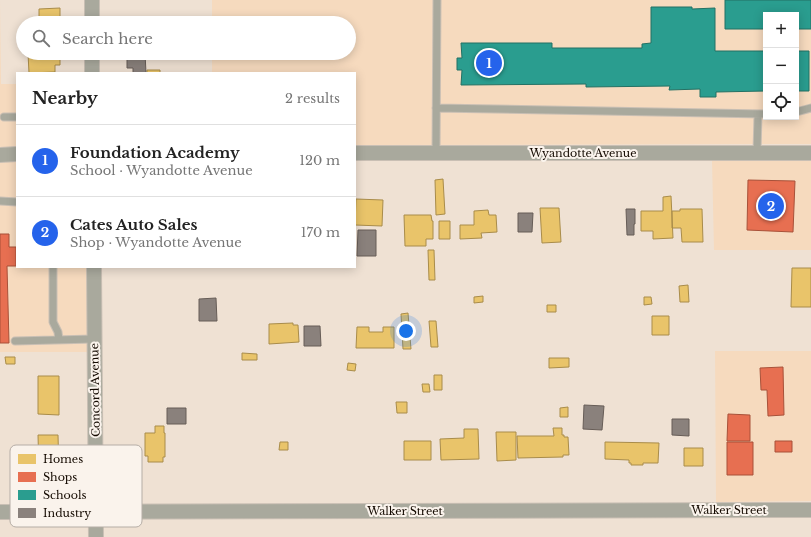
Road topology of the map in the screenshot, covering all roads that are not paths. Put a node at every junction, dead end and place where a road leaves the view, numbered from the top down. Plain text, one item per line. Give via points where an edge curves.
1 (92, 0) edge
2 (437, 0) edge
3 (92, 16) edge
4 (92, 60) edge
5 (92, 72) edge
6 (436, 108) junction
7 (811, 108) edge
8 (799, 111) edge
9 (758, 114) junction
10 (763, 114) edge
11 (4, 117) dead end
12 (16, 117) edge
13 (356, 153) edge
14 (436, 153) junction
15 (757, 153) junction
16 (811, 153) edge
17 (0, 154) edge
18 (16, 154) edge
19 (0, 201) edge
20 (16, 202) edge
21 (53, 268) edge
22 (94, 268) edge
23 (94, 339) junction
24 (58, 340) junction
25 (15, 341) dead end
26 (95, 445) edge
27 (811, 510) edge
28 (142, 512) edge

1 - 3 street
2 - 6 lane
4 - 5 street
6 - 9 lane
6 - 14 lane
7 - 8 lane
9 - 10 lane
9 - 15 lane
11 - 12 lane
13 - 14 street, Wyandotte Avenue
14 - 15 street, Wyandotte Avenue
15 - 16 street, Wyandotte Avenue
17 - 18 street
19 - 20 lane
21 - 24 lane via 53,322 58,332
22 - 23 street, Concord Avenue
23 - 24 lane
23 - 26 street, Concord Avenue
24 - 25 lane
27 - 28 street, Walker Street

